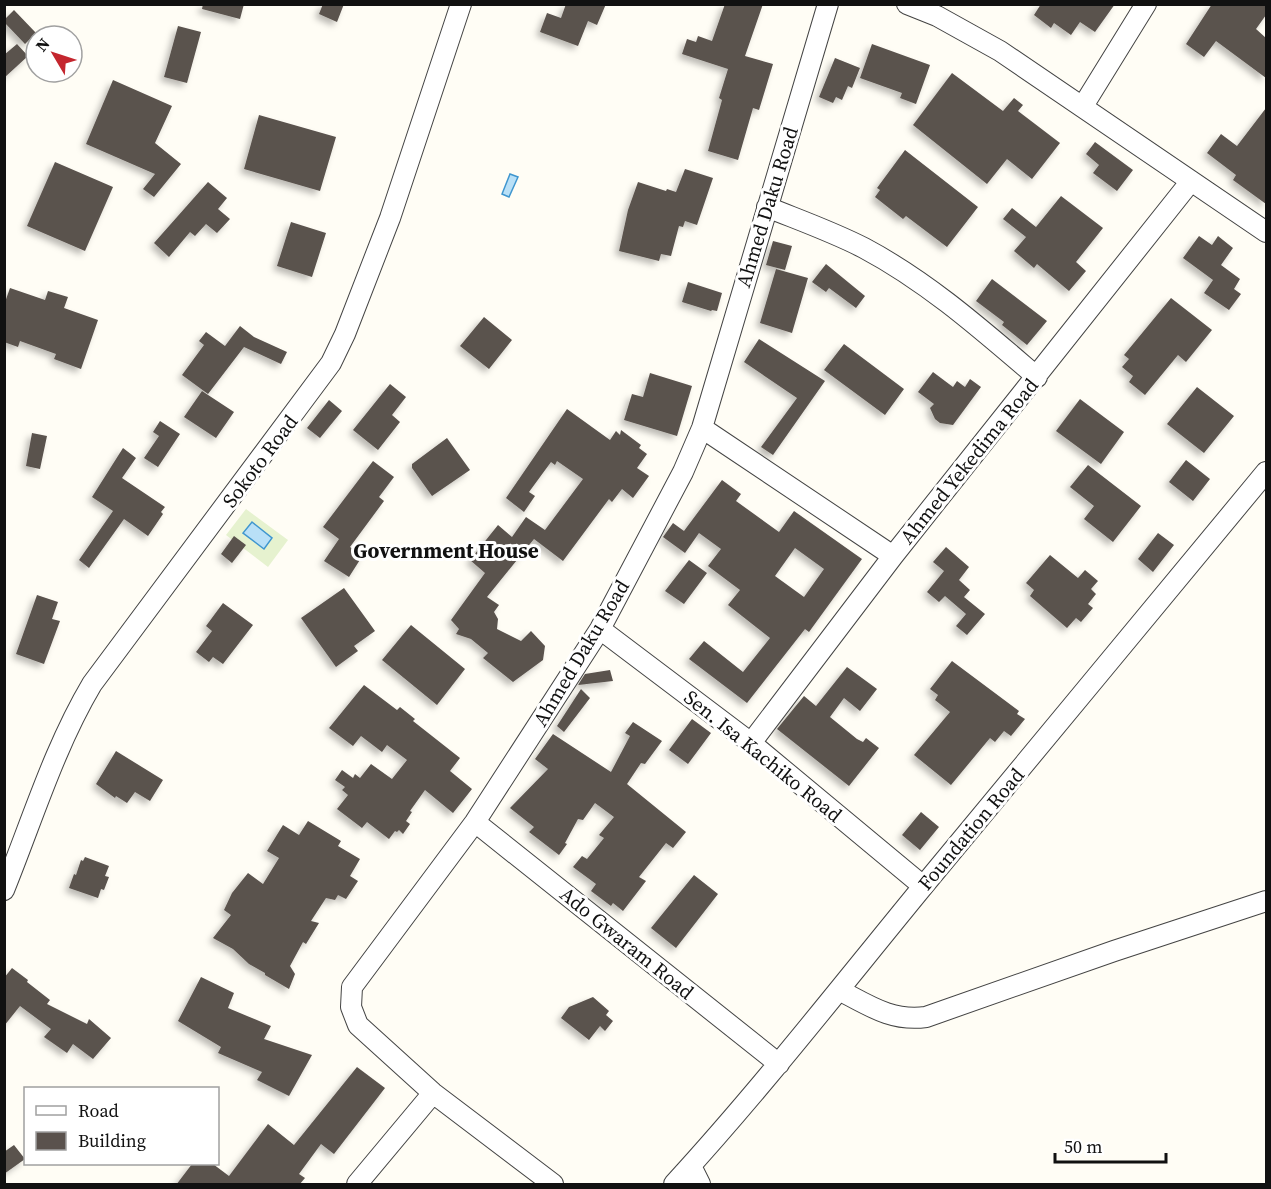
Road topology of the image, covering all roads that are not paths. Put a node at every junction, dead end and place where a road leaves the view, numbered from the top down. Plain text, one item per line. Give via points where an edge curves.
1 (461, 4) edge
2 (828, 4) edge
3 (907, 4) edge
4 (1146, 4) edge
5 (1083, 106) junction
6 (1191, 181) junction
7 (767, 207) junction
8 (1266, 232) edge
9 (1037, 377) junction
10 (702, 428) junction
11 (1266, 472) edge
12 (893, 556) junction
13 (600, 629) junction
14 (751, 743) junction
15 (475, 822) junction
16 (923, 886) junction
17 (4, 890) edge
18 (1266, 901) edge
19 (839, 990) junction
20 (779, 1064) junction
21 (433, 1094) junction
22 (691, 1167) junction
23 (357, 1185) edge
24 (553, 1185) edge
25 (674, 1185) edge
26 (700, 1185) edge

1 - 17 street, Sokoto Road via 390,218 331,363 92,684 59,748
2 - 7 street, Ahmed Daku Road
3 - 5 street via 1000,51
4 - 5 street
5 - 6 street
6 - 8 street
6 - 9 street, Ahmed Yekedima Road
7 - 9 street via 863,248 910,276 958,310
7 - 10 street, Ahmed Daku Road
9 - 12 street, Ahmed Yekedima Road
10 - 12 street
10 - 13 street, Ahmed Daku Road
11 - 16 street, Foundation Road
12 - 14 street, Ahmed Yekedima Road
13 - 14 street, Sen. Isa Kachiko Road
13 - 15 street, Ahmed Daku Road
14 - 16 street, Sen. Isa Kachiko Road
15 - 20 street, Ado Gwaram Road
15 - 21 street, Ahmed Daku Road via 352,987 351,1007 357,1025
16 - 19 street, Foundation Road
18 - 19 street via 926,1017 908,1020 876,1010
19 - 20 street, Foundation Road
20 - 22 street, Foundation Road
21 - 23 street
21 - 24 street, Ahmed Daku Road
22 - 25 street, Foundation Road
22 - 26 street

